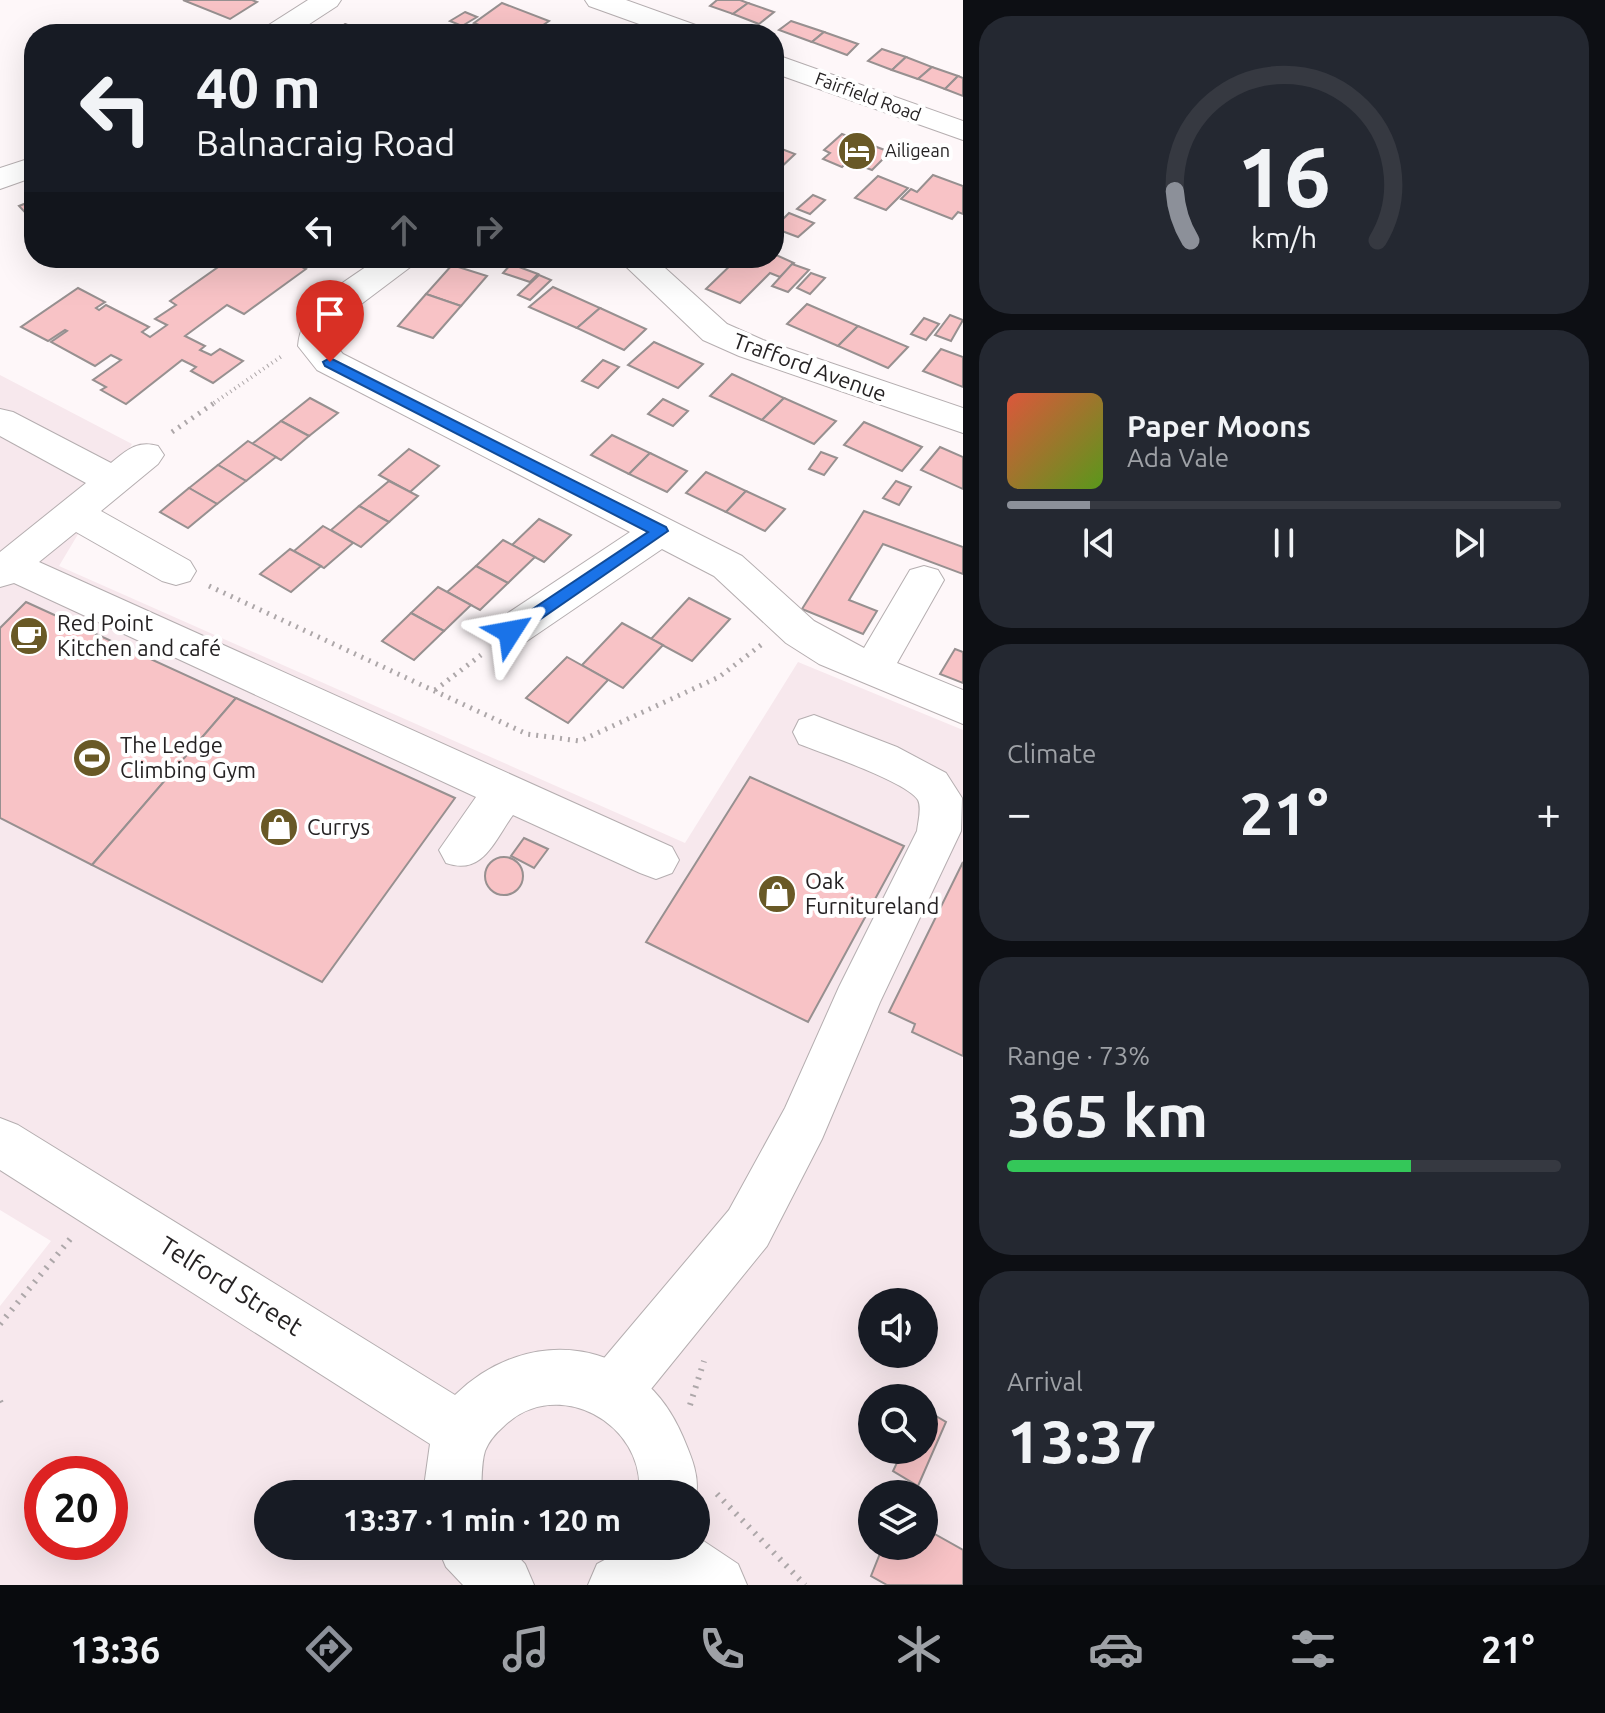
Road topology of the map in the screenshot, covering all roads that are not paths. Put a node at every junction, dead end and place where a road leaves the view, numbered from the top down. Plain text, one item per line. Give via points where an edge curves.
1 (327, 0) edge
2 (599, 0) edge
3 (290, 24) edge
4 (666, 24) edge
5 (784, 67) edge
6 (963, 131) edge
7 (24, 170) edge
8 (0, 179) edge
9 (387, 268) edge
10 (645, 268) edge
11 (0, 421) edge
12 (963, 421) edge
13 (145, 455) road end
14 (114, 481) junction
15 (76, 514) junction
16 (660, 531) junction
17 (5, 569) edge
18 (176, 571) road end
19 (924, 580) dead end
20 (510, 632) road end
21 (872, 670) junction
22 (963, 708) edge
23 (814, 732) dead end
24 (506, 791) junction
25 (462, 850) dead end
26 (656, 860) dead end
27 (0, 1142) edge
28 (614, 1390) junction
29 (462, 1431) junction
30 (451, 1480) edge
31 (682, 1480) edge
32 (646, 1560) edge
33 (679, 1560) edge
34 (618, 1585) edge
35 (717, 1585) edge

1 - 3 street
2 - 4 street
5 - 6 street, Fairfield Road
7 - 8 street
9 - 16 street via 328,312 317,328 316,346 330,362
10 - 12 street, Trafford Avenue via 715,332
11 - 14 street
13 - 14 street
14 - 15 street
15 - 17 street
15 - 18 street
16 - 20 street
16 - 21 street via 728,566 780,614 834,653
17 - 24 street
19 - 21 street
21 - 22 street
23 - 28 street via 922,777 938,791 939,831 804,1123 748,1228
24 - 25 street
24 - 26 street
27 - 29 street, Telford Street
28 - 29 street via 552,1373 516,1381 485,1401
28 - 31 street via 642,1415
29 - 30 street
32 - 34 street
33 - 35 street

